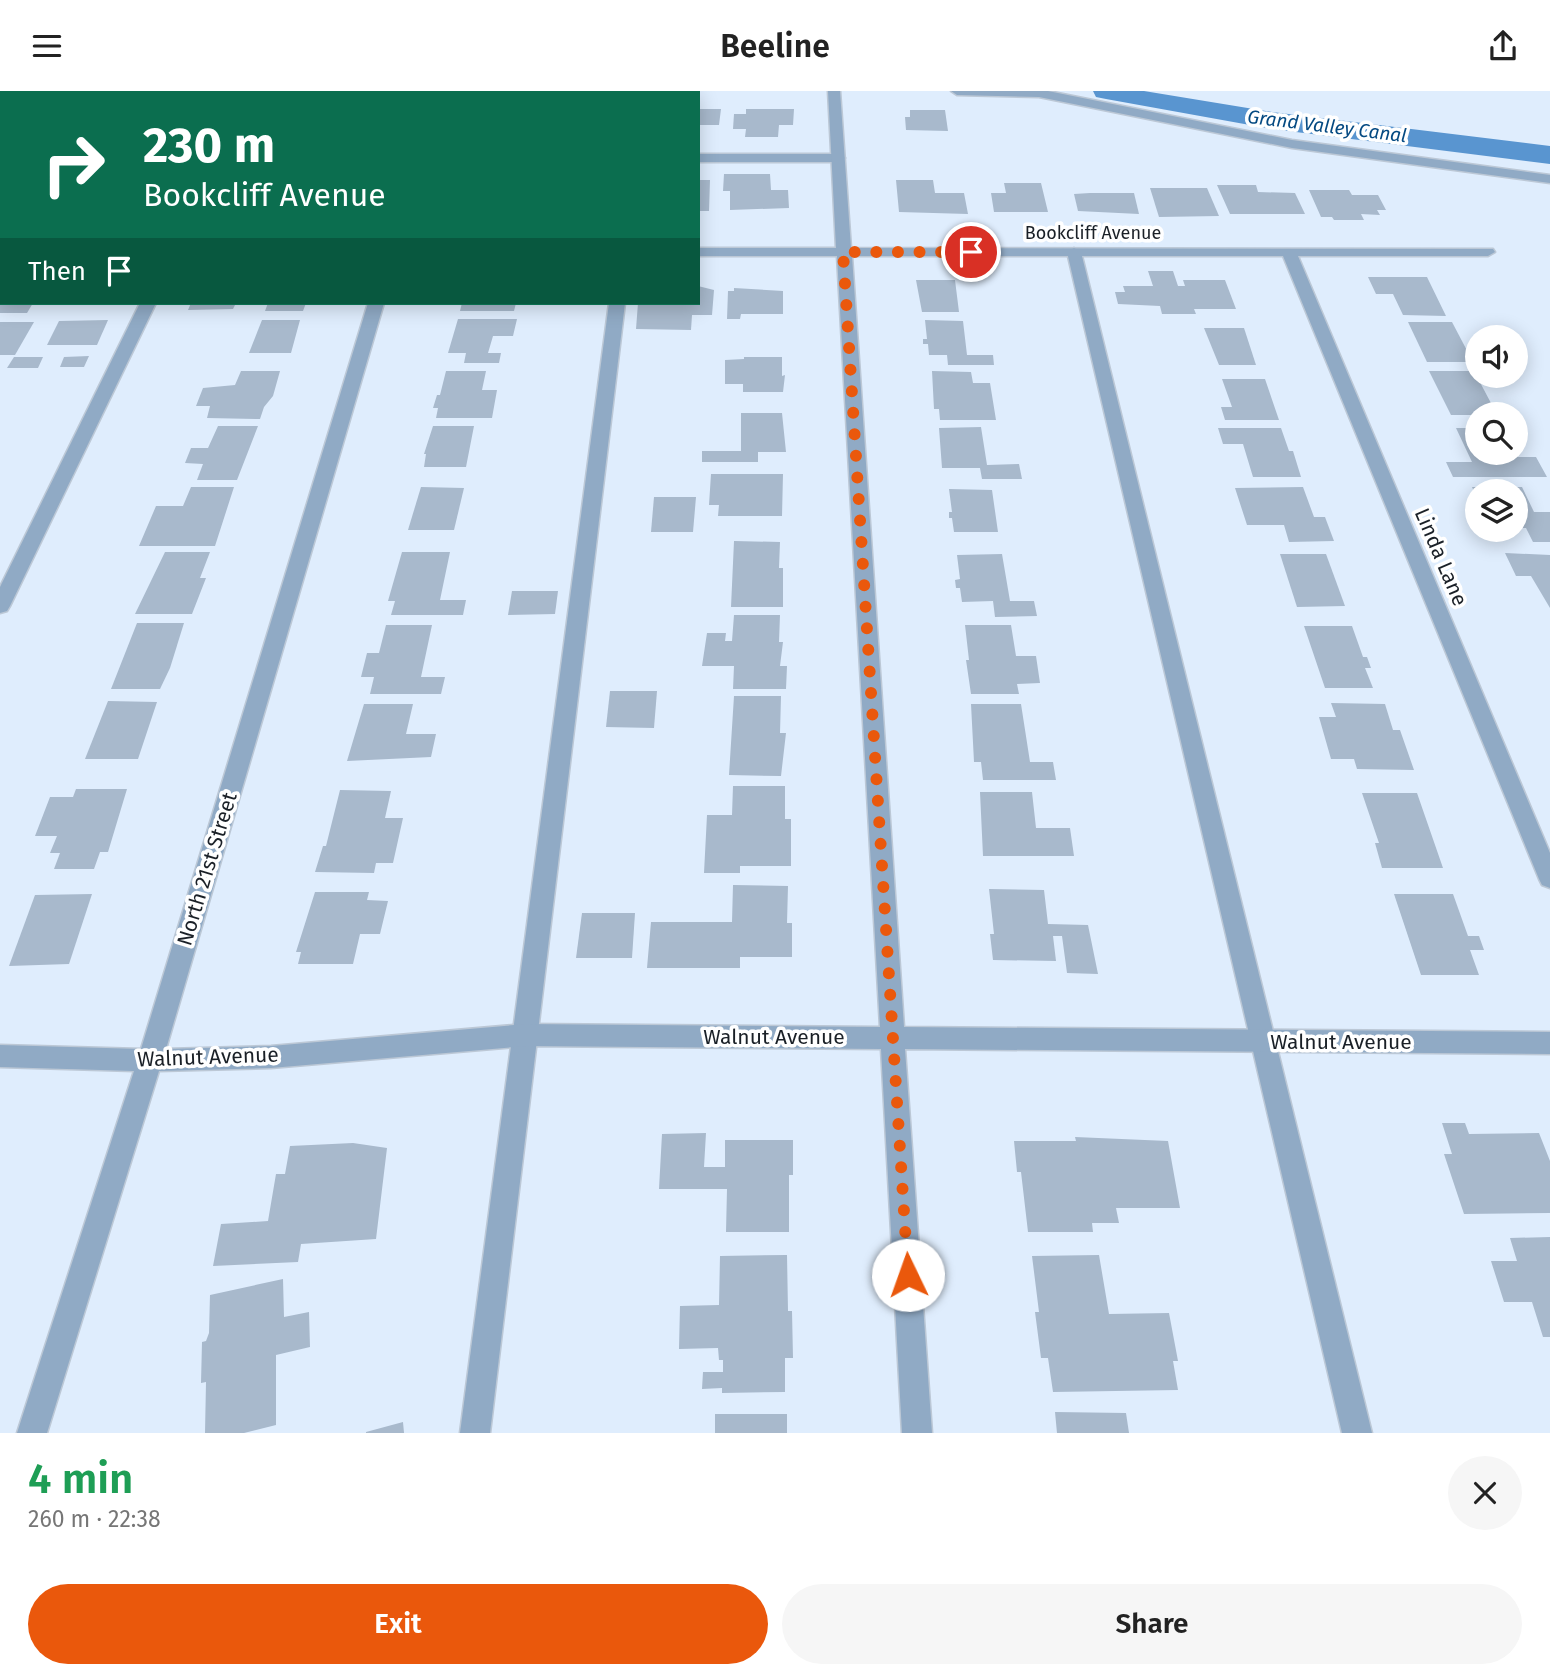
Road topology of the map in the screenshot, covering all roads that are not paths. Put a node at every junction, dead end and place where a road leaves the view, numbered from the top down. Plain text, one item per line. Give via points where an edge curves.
1 (834, 91) edge
2 (957, 91) edge
3 (1034, 92) edge
4 (700, 158) edge
5 (838, 158) junction
6 (1550, 179) edge
7 (700, 252) edge
8 (843, 252) junction
9 (1488, 252) dead end
10 (1074, 253) junction
11 (1289, 253) junction
12 (147, 305) edge
13 (375, 305) edge
14 (617, 305) edge
15 (0, 606) edge
16 (1550, 879) edge
17 (526, 1035) junction
18 (895, 1038) junction
19 (1263, 1041) junction
20 (1550, 1043) edge
21 (0, 1056) edge
22 (150, 1060) junction
23 (32, 1433) edge
24 (475, 1433) edge
25 (917, 1433) edge
26 (1357, 1433) edge

1 - 5 street
2 - 3 street
3 - 6 street via 1292,144
4 - 5 street
5 - 8 street
7 - 8 street, Bookcliff Avenue
8 - 10 street, Bookcliff Avenue
8 - 18 street
9 - 11 street, Bookcliff Avenue
10 - 11 street, Bookcliff Avenue
10 - 19 street
11 - 16 street, Linda Lane
12 - 15 street
13 - 22 street, North 21st Street
14 - 17 street
17 - 18 street, Walnut Avenue
17 - 22 street, Walnut Avenue via 236,1059
17 - 24 street
18 - 19 street, Walnut Avenue
18 - 25 street
19 - 20 street, Walnut Avenue
19 - 26 street
21 - 22 street, Walnut Avenue
22 - 23 street, North 21st Street

